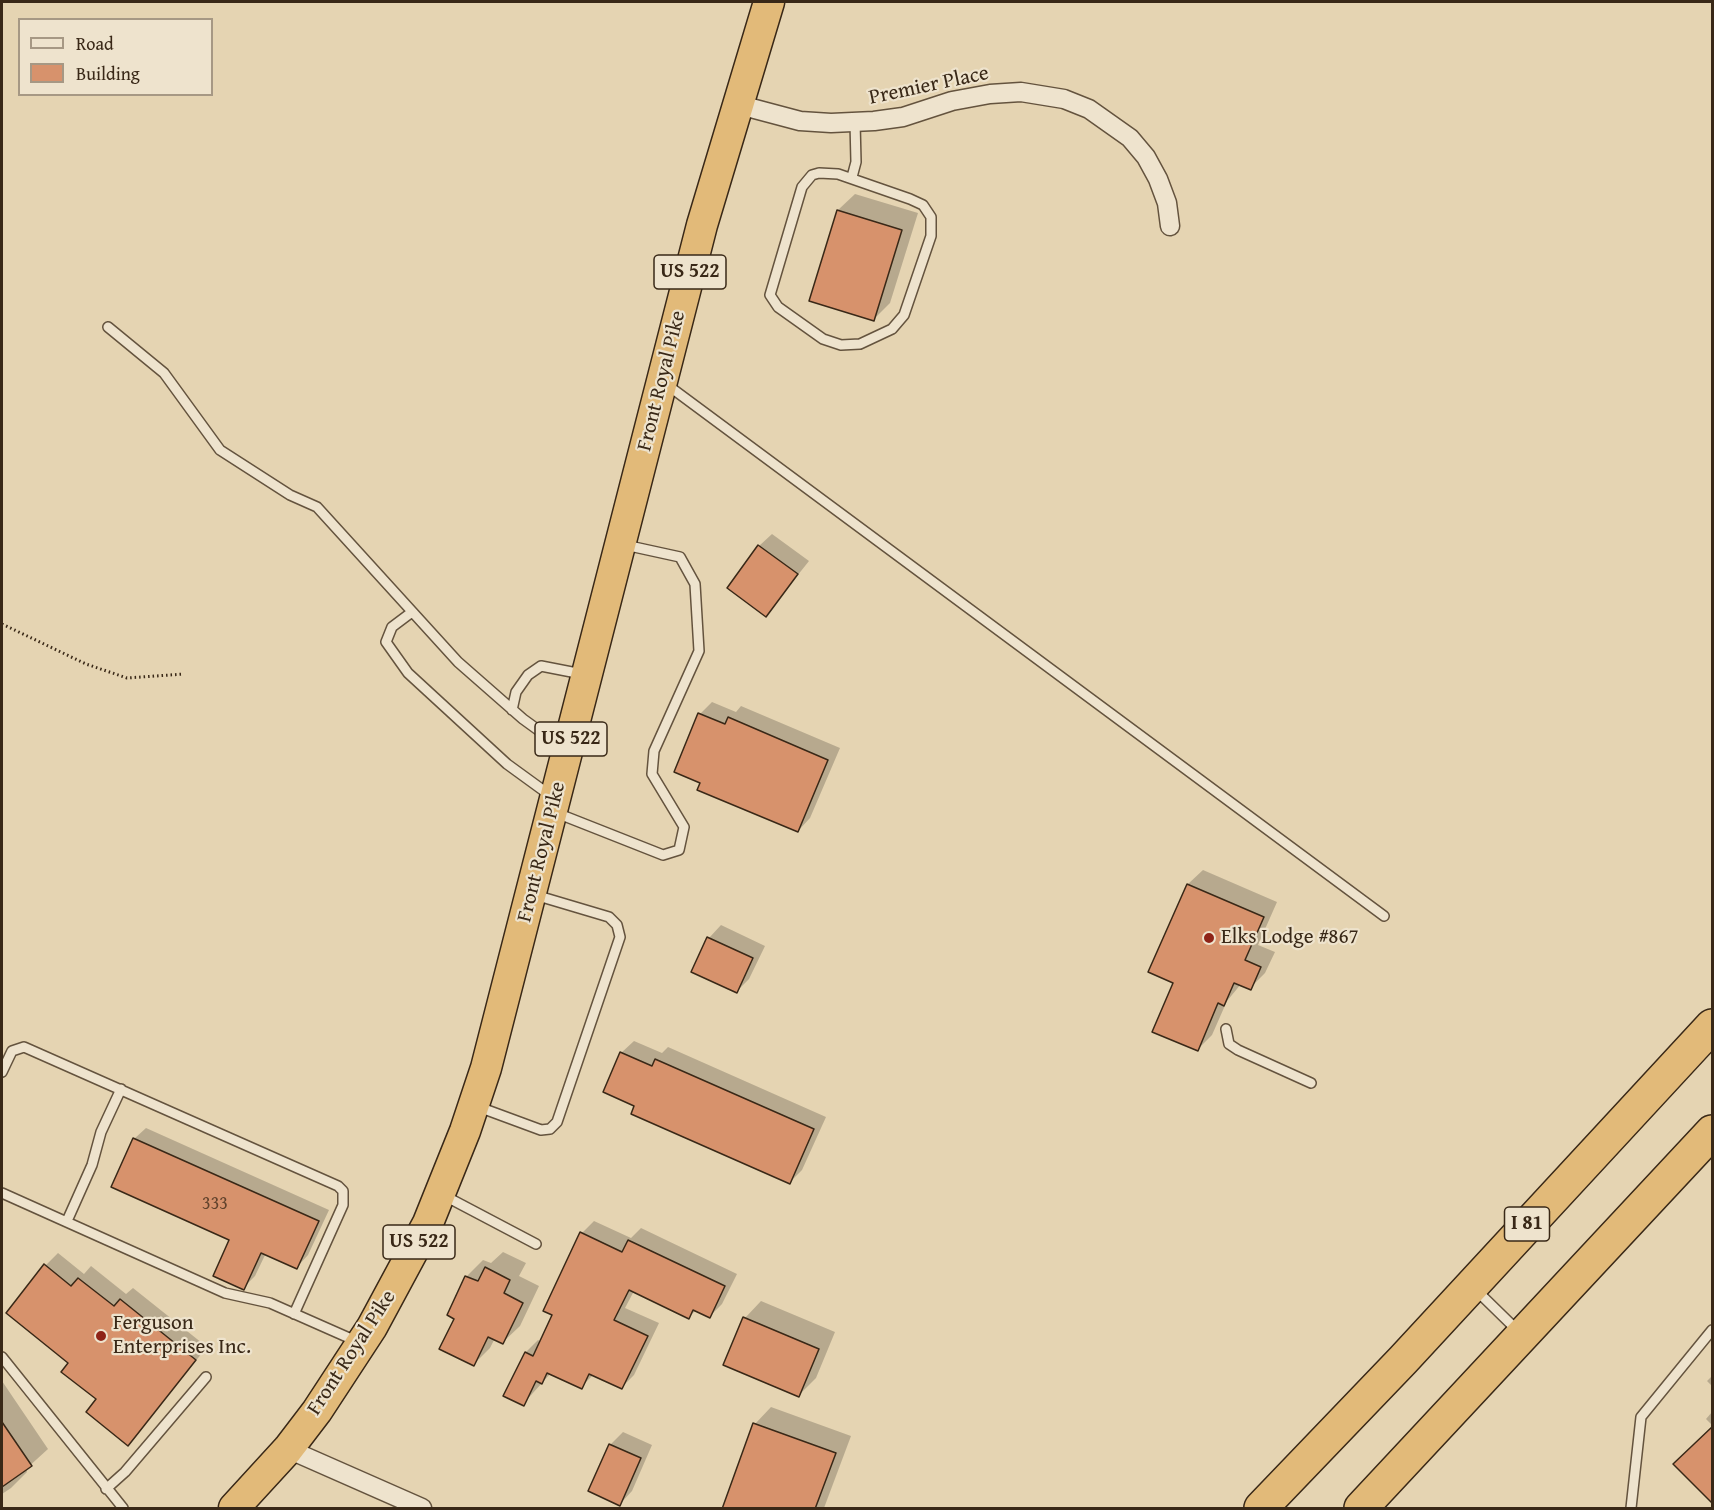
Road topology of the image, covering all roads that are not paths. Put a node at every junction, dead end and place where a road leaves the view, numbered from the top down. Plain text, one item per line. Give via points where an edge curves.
1 (769, 2) edge
2 (736, 104) junction
3 (855, 122) junction
4 (852, 177) junction
5 (1170, 226) dead end
6 (108, 327) dead end
7 (662, 381) junction
8 (620, 544) junction
9 (412, 612) junction
10 (587, 675) junction
11 (512, 710) junction
12 (568, 751) junction
13 (554, 805) junction
14 (531, 894) junction
15 (1384, 916) dead end
16 (1713, 1026) edge
17 (1226, 1029) dead end
18 (2, 1072) edge
19 (1311, 1083) dead end
20 (121, 1089) junction
21 (474, 1105) junction
22 (1713, 1132) edge
23 (2, 1193) edge
24 (441, 1194) junction
25 (67, 1221) junction
26 (536, 1244) dead end
27 (1471, 1285) junction
28 (294, 1314) junction
29 (1713, 1330) edge
30 (1523, 1336) junction
31 (361, 1343) junction
32 (2, 1357) edge
33 (206, 1377) dead end
34 (288, 1449) junction
35 (106, 1489) junction
36 (123, 1509) edge
37 (234, 1509) edge
38 (422, 1509) edge
39 (1261, 1509) edge
40 (1361, 1509) edge
41 (1631, 1509) edge

1 - 2 highway, Front Royal Pike / US 522
2 - 3 street, Premier Place via 800,121
2 - 7 highway, Front Royal Pike / US 522
3 - 4 lane via 856,162
3 - 5 street, Premier Place via 903,117 990,94 1021,92 1064,99 1089,109 1130,138 1146,157 1167,203
4 - 4 lane via 819,173 806,181 770,288 778,307 823,339 841,345 870,341 899,322 909,303 933,225 923,205
6 - 9 lane via 164,373 220,450 290,495 317,507
7 - 8 highway, Front Royal Pike / US 522
7 - 15 lane
8 - 10 highway, Front Royal Pike / US 522
8 - 13 lane via 680,557 695,584 699,651 654,751 652,774 684,827 679,850 663,855
9 - 11 lane via 458,662
9 - 13 lane via 392,627 386,642 408,673
10 - 11 lane via 541,666 528,675 516,692
10 - 12 highway, Front Royal Pike / US 522
11 - 12 lane
12 - 13 highway, Front Royal Pike / US 522
13 - 14 highway, Front Royal Pike / US 522
14 - 21 highway, Front Royal Pike / US 522
14 - 21 lane via 609,917 617,925 620,937 557,1122 550,1129 541,1130
16 - 27 highway, I 81
17 - 19 lane via 1229,1044 1238,1050
18 - 20 lane via 12,1051 24,1047
20 - 25 lane
20 - 28 lane via 344,1191 343,1205
21 - 24 highway, Front Royal Pike / US 522
22 - 30 highway
23 - 25 lane
24 - 26 lane
24 - 31 highway, Front Royal Pike / US 522 via 411,1258
25 - 28 lane via 225,1293 270,1303
27 - 30 lane
27 - 39 highway, I 81
28 - 31 lane
29 - 41 lane via 1641,1417
30 - 40 highway
31 - 34 highway, Front Royal Pike / US 522
32 - 35 lane
33 - 35 lane
34 - 37 highway, Front Royal Pike / US 522
34 - 38 street
35 - 36 lane

